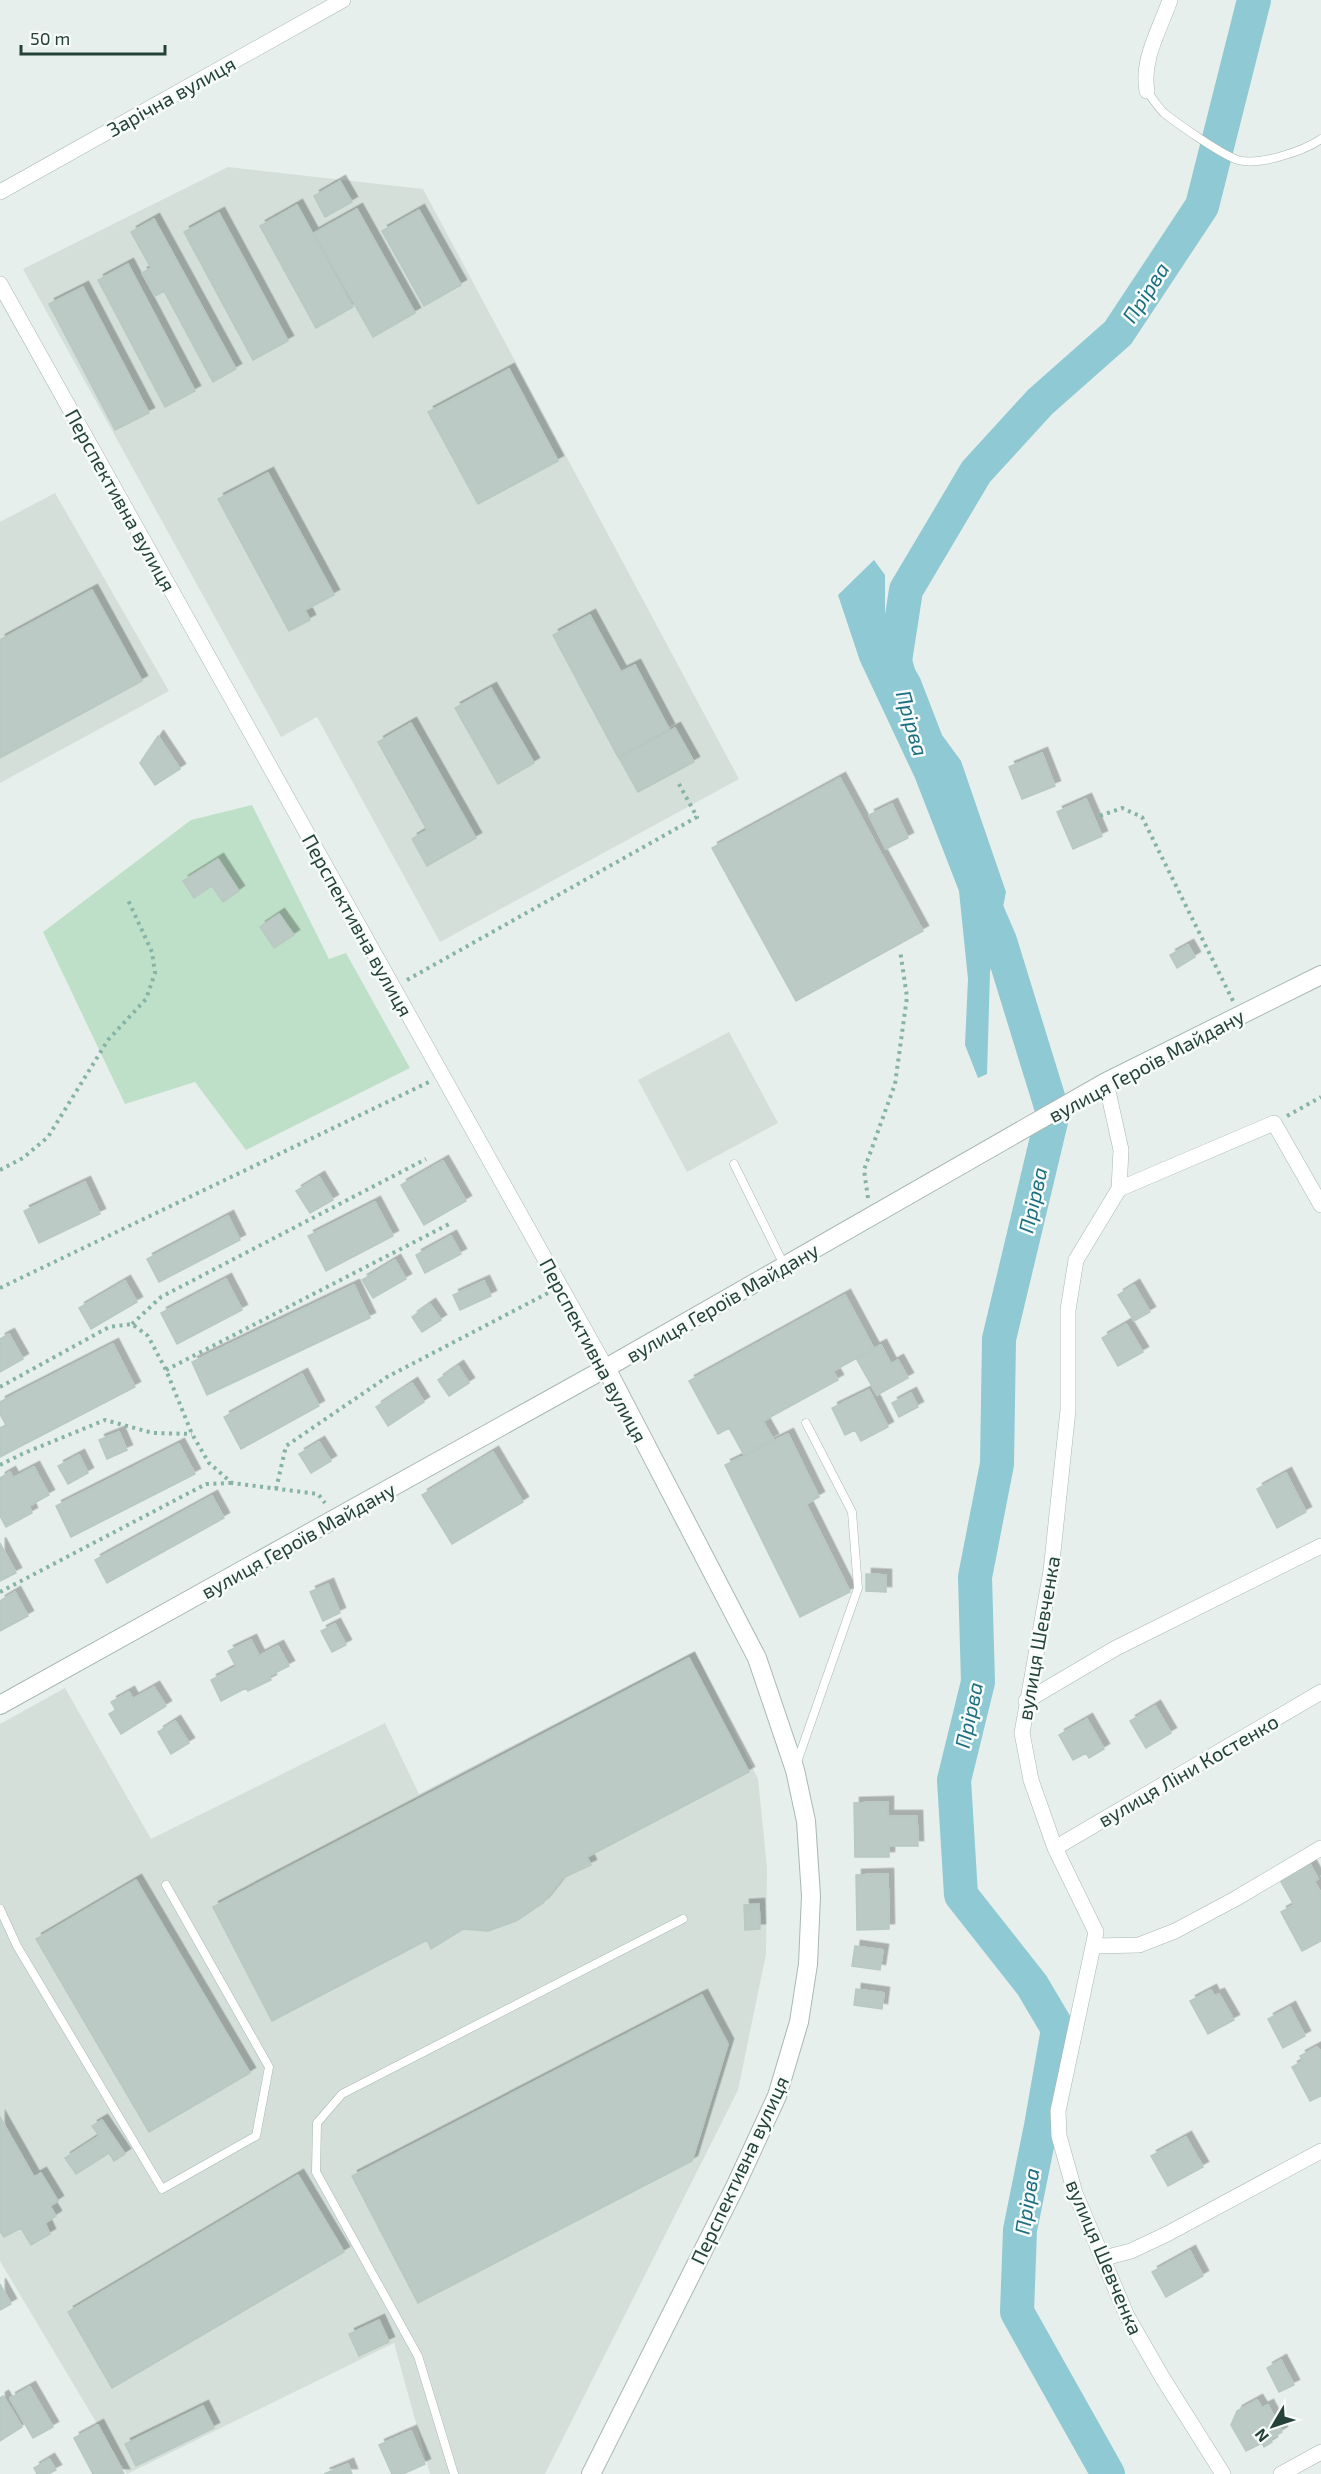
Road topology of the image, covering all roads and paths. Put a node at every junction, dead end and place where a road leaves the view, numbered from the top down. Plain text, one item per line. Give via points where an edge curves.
1 (343, 0) edge
2 (1170, 0) edge
3 (1147, 91) joint
4 (1321, 139) edge
5 (0, 192) edge
6 (0, 284) edge
7 (679, 784) dead end
8 (1100, 816) dead end
9 (128, 900) dead end
10 (900, 951) dead end
11 (1321, 975) edge
12 (393, 988) junction
13 (1240, 1015) junction
14 (443, 1076) junction
15 (1106, 1082) junction
16 (1321, 1097) edge
17 (1274, 1123) junction
18 (426, 1160) dead end
19 (734, 1164) dead end
20 (0, 1170) edge
21 (1119, 1189) junction
22 (1321, 1205) edge
23 (872, 1217) junction
24 (451, 1223) dead end
25 (785, 1266) junction
26 (560, 1286) junction
27 (0, 1288) edge
28 (132, 1324) junction
29 (606, 1368) junction
30 (166, 1370) junction
31 (0, 1387) edge
32 (806, 1423) dead end
33 (192, 1434) junction
34 (0, 1465) edge
35 (232, 1483) junction
36 (276, 1489) junction
37 (337, 1518) junction
38 (1321, 1546) edge
39 (0, 1592) edge
40 (1321, 1692) edge
41 (1026, 1701) junction
42 (0, 1705) edge
43 (795, 1770) junction
44 (1055, 1848) junction
45 (1321, 1848) edge
46 (166, 1885) dead end
47 (0, 1910) edge
48 (683, 1919) dead end
49 (1094, 1946) junction
50 (1321, 2151) edge
51 (1104, 2258) junction
52 (1321, 2452) edge
53 (454, 2474) edge
54 (591, 2474) edge
55 (1223, 2474) edge
56 (1281, 2474) edge

1 - 5 street, Зарічна вулиця
2 - 3 street via 1147,62
3 - 4 lane via 1163,112 1239,160 1274,158 1308,148
6 - 12 street, Перспективна вулиця
7 - 12 path via 698,817
8 - 13 path via 1122,808 1143,817
9 - 20 path via 152,952 155,973 146,999 108,1040 48,1137 23,1158
10 - 23 path via 907,997 895,1084 864,1170
11 - 13 street, вулиця Героїв Майдану
12 - 14 street, Перспективна вулиця
13 - 15 street, вулиця Героїв Майдану
14 - 26 street, Перспективна вулиця
14 - 27 path
15 - 21 street, вулиця Шевченка via 1121,1150
15 - 23 street, вулиця Героїв Майдану
16 - 17 path
17 - 21 street
17 - 22 street
18 - 28 path via 161,1297
19 - 25 lane
21 - 41 street, вулиця Шевченка via 1076,1260 1068,1310 1068,1410 1051,1571
23 - 25 street, вулиця Героїв Майдану
24 - 30 path
25 - 29 street, вулиця Героїв Майдану
26 - 29 street, Перспективна вулиця
26 - 36 path via 387,1377 286,1446
28 - 30 path via 148,1336
28 - 31 path via 109,1327
29 - 37 street, вулиця Героїв Майдану
29 - 43 street, Перспективна вулиця via 757,1658
30 - 33 path
32 - 43 lane via 852,1512 858,1588
33 - 34 path via 153,1433 105,1420
33 - 35 path via 209,1463
35 - 36 path
35 - 39 path via 206,1484
36 - 37 path via 318,1494
37 - 42 street, вулиця Героїв Майдану
38 - 41 street via 1116,1648
40 - 44 street, вулиця Ліни Костенко
41 - 44 street, вулиця Шевченка via 1022,1733 1031,1780
43 - 54 street, Перспективна вулиця via 806,1821 811,1896 808,1964 799,2022 777,2096
44 - 49 street, вулиця Шевченка via 1096,1932
45 - 49 street via 1175,1931 1139,1945
46 - 47 lane via 268,2067 256,2136 162,2189 17,1946
48 - 53 lane via 342,2094 317,2123 316,2172 418,2356
49 - 51 street, вулиця Шевченка via 1058,2111 1059,2136 1075,2193
50 - 51 street via 1167,2234 1131,2251
51 - 55 street, вулиця Шевченка via 1127,2316
52 - 56 street

